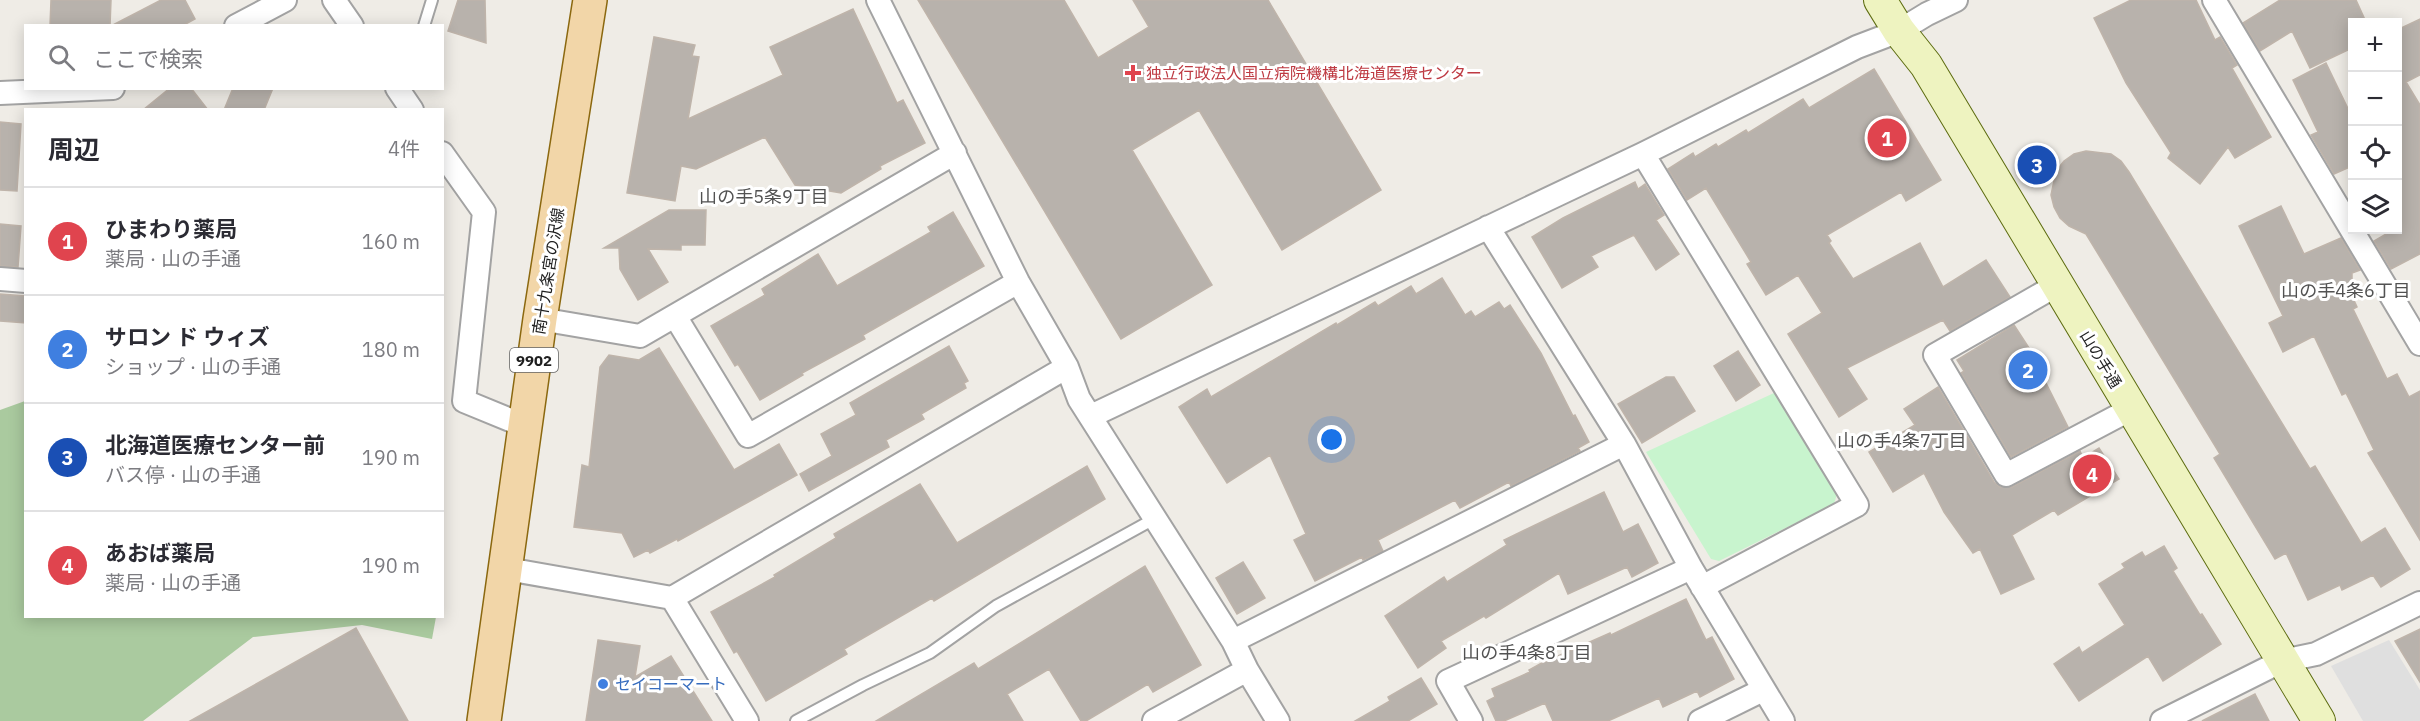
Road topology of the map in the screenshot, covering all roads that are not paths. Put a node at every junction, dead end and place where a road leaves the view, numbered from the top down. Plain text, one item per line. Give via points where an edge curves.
1 (285, 0) edge
2 (334, 0) edge
3 (432, 0) edge
4 (590, 0) edge
5 (878, 0) edge
6 (1880, 0) edge
7 (1956, 0) edge
8 (2214, 0) edge
9 (240, 24) edge
10 (351, 24) edge
11 (425, 24) edge
12 (1899, 31) junction
13 (85, 90) edge
14 (113, 90) edge
15 (0, 93) edge
16 (112, 108) edge
17 (955, 153) junction
18 (1643, 154) junction
19 (444, 156) edge
20 (1488, 227) junction
21 (0, 279) edge
22 (24, 281) edge
23 (1018, 282) junction
24 (2057, 285) junction
25 (675, 316) junction
26 (540, 319) junction
27 (2414, 319) edge
28 (2420, 344) edge
29 (1067, 368) junction
30 (2131, 409) junction
31 (1091, 416) junction
32 (525, 426) junction
33 (1624, 444) junction
34 (1154, 519) junction
35 (507, 569) junction
36 (1696, 577) junction
37 (672, 598) junction
38 (2420, 603) edge
39 (1233, 641) junction
40 (2282, 661) junction
41 (1247, 670) junction
42 (1763, 690) junction
43 (484, 721) edge
44 (747, 721) edge
45 (796, 721) edge
46 (1154, 721) edge
47 (1278, 721) edge
48 (1472, 721) edge
49 (1700, 721) edge
50 (1783, 721) edge
51 (2162, 721) edge
52 (2319, 721) edge

1 - 9 street
2 - 10 street
3 - 11 lane
4 - 26 main road, 南十九条宮の沢線 / 9902
5 - 17 street
6 - 12 main road, 山の手通
7 - 12 street
8 - 27 street
12 - 18 street via 1857,47
12 - 24 main road, 山の手通 via 1926,65
13 - 15 street
14 - 16 street
17 - 23 street
17 - 25 street
18 - 20 street
18 - 36 street via 1857,505
19 - 32 street via 484,212 464,401
20 - 31 street
20 - 33 street
21 - 22 street
23 - 25 street via 748,436
23 - 29 street
24 - 30 main road, 山の手通
24 - 30 street via 1935,355 2006,475
25 - 26 street via 640,336
26 - 32 main road, 南十九条宮の沢線 / 9902
27 - 28 street
29 - 31 street via 1079,399
29 - 37 street
30 - 40 main road, 山の手通
31 - 34 street
32 - 35 main road, 南十九条宮の沢線 / 9902
33 - 36 street
33 - 39 street
34 - 39 street
34 - 45 lane via 996,606 930,653
35 - 37 street
35 - 43 main road, 南十九条宮の沢線 / 9902
36 - 42 street
36 - 48 street via 1448,681
37 - 44 street
38 - 40 street via 2316,654
39 - 41 street
40 - 51 street
40 - 52 main road, 山の手通
41 - 46 street
41 - 47 street
42 - 49 street
42 - 50 street

